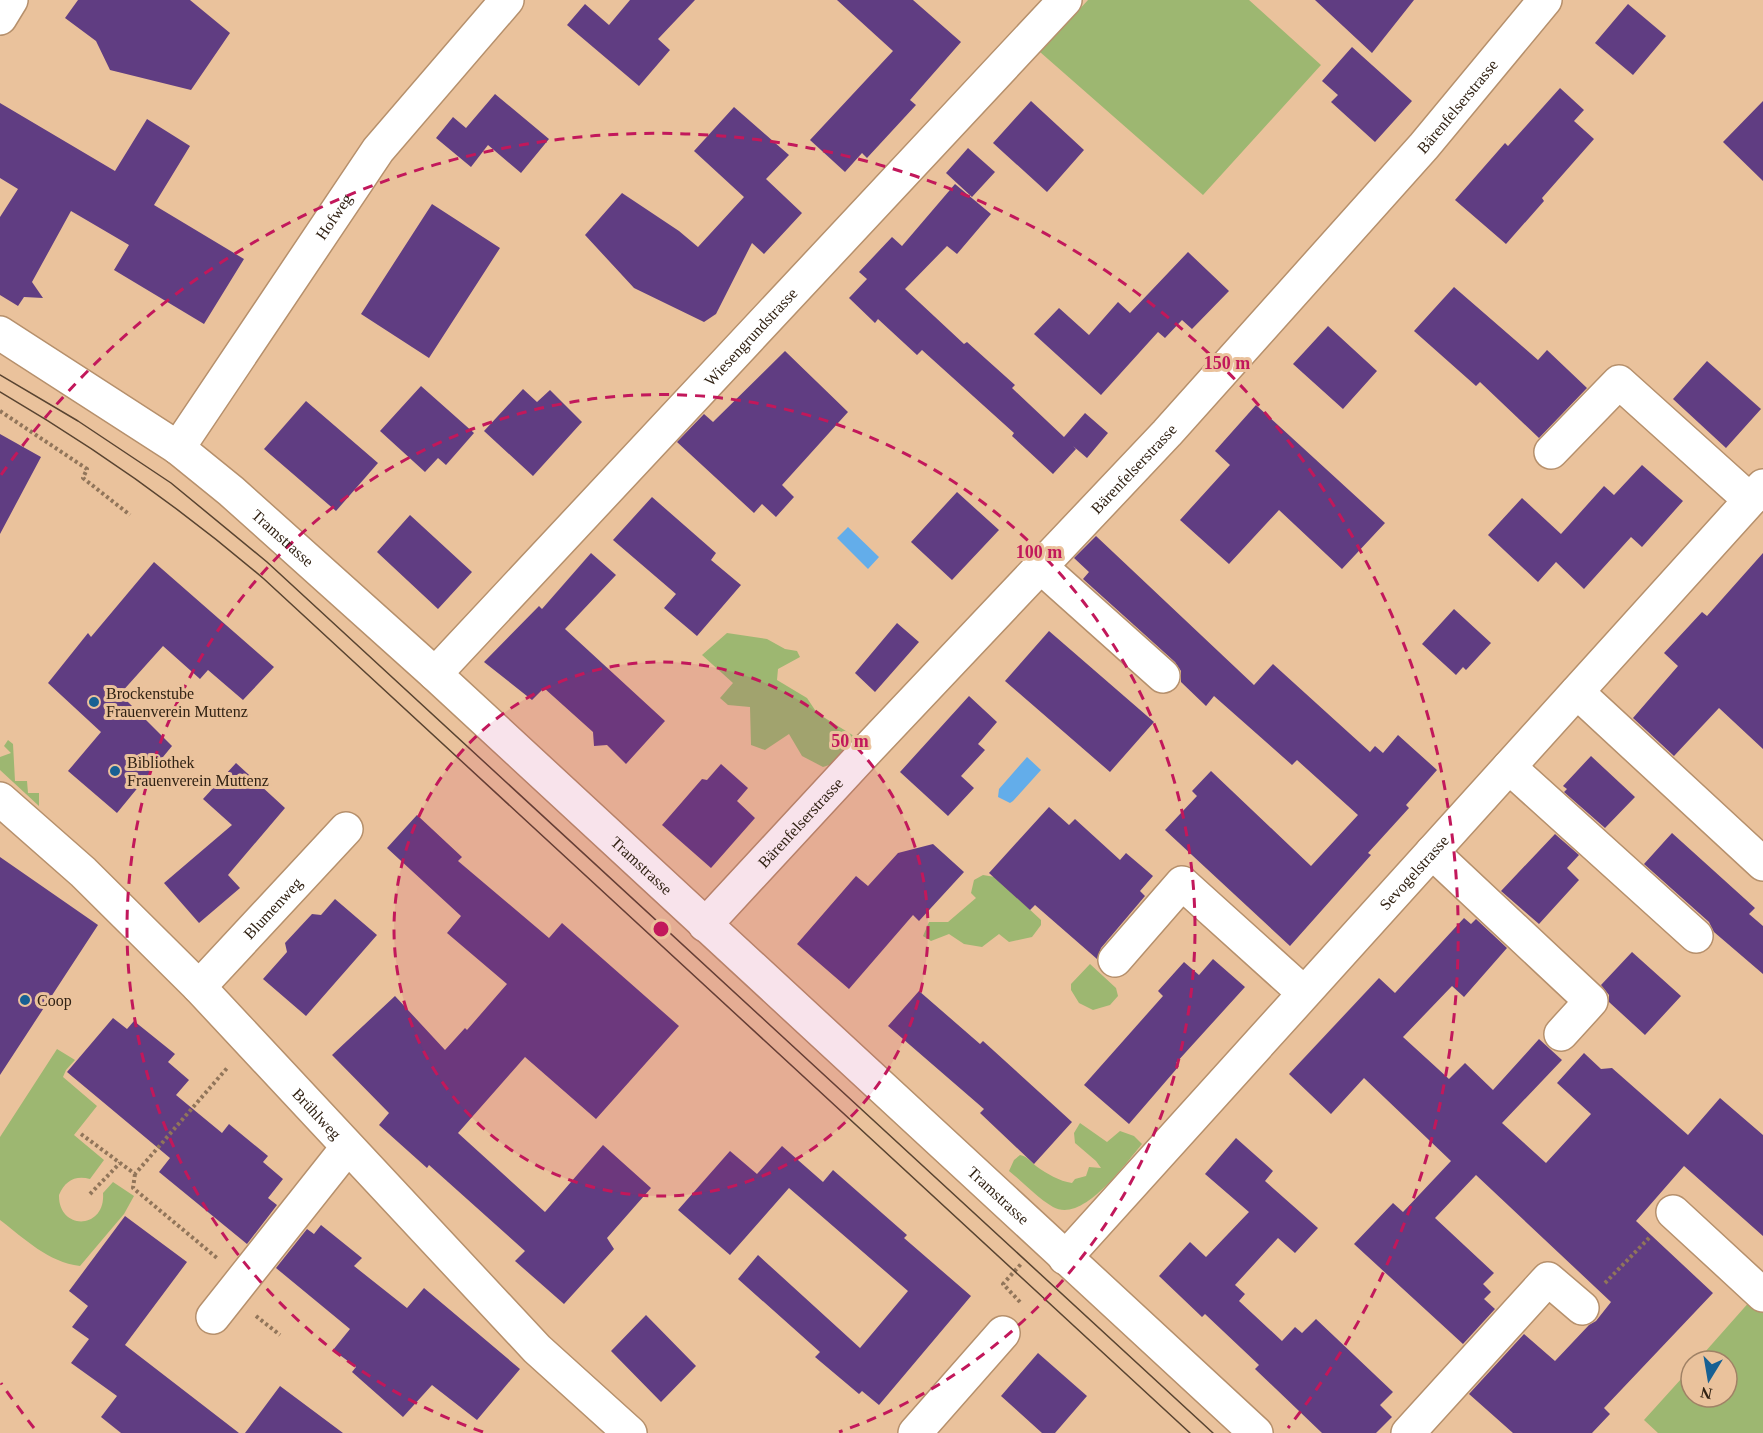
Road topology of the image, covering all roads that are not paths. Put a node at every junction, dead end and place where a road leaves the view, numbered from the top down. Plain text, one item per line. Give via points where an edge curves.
1 (11, 0) edge
2 (507, 0) edge
3 (1065, 0) edge
4 (1545, 0) edge
5 (0, 18) edge
6 (0, 333) edge
7 (178, 448) junction
8 (1551, 452) dead end
9 (1756, 493) edge
10 (1041, 567) junction
11 (435, 674) junction
12 (1163, 676) dead end
13 (1577, 692) junction
14 (1509, 767) junction
15 (0, 800) edge
16 (346, 829) dead end
17 (1432, 852) junction
18 (1763, 864) edge
19 (705, 925) junction
20 (1696, 936) dead end
21 (1115, 960) dead end
22 (200, 987) junction
23 (1304, 993) junction
24 (1561, 1034) dead end
25 (347, 1148) junction
26 (1673, 1212) road end
27 (1055, 1248) junction
28 (1763, 1295) edge
29 (1582, 1308) road end
30 (213, 1317) dead end
31 (1003, 1333) road end
32 (630, 1433) edge
33 (915, 1433) edge
34 (1256, 1433) edge
35 (1408, 1433) edge

1 - 5 street
2 - 7 street, Hofweg via 378,150
3 - 11 street, Wiesengrundstrasse
4 - 10 street, Bärenfelserstrasse via 1408,163 1167,433
6 - 7 street, Tramstrasse
7 - 11 street, Tramstrasse
8 - 9 street via 1619,382
9 - 13 street, Sevogelstrasse
10 - 12 street
10 - 19 street, Bärenfelserstrasse
11 - 19 street, Tramstrasse
13 - 14 street, Sevogelstrasse
13 - 18 street
14 - 17 street, Sevogelstrasse
14 - 20 street
15 - 22 street, Brühlweg via 83,872
16 - 22 street, Blumenweg
17 - 23 street, Sevogelstrasse
17 - 24 street via 1591,1001
19 - 27 street, Tramstrasse
21 - 23 street via 1182,883
22 - 25 street, Brühlweg
23 - 27 street, Sevogelstrasse
25 - 30 street
25 - 32 street, Brühlweg via 537,1349
26 - 28 street
27 - 34 street, Tramstrasse
29 - 35 street via 1548,1279
31 - 33 street

